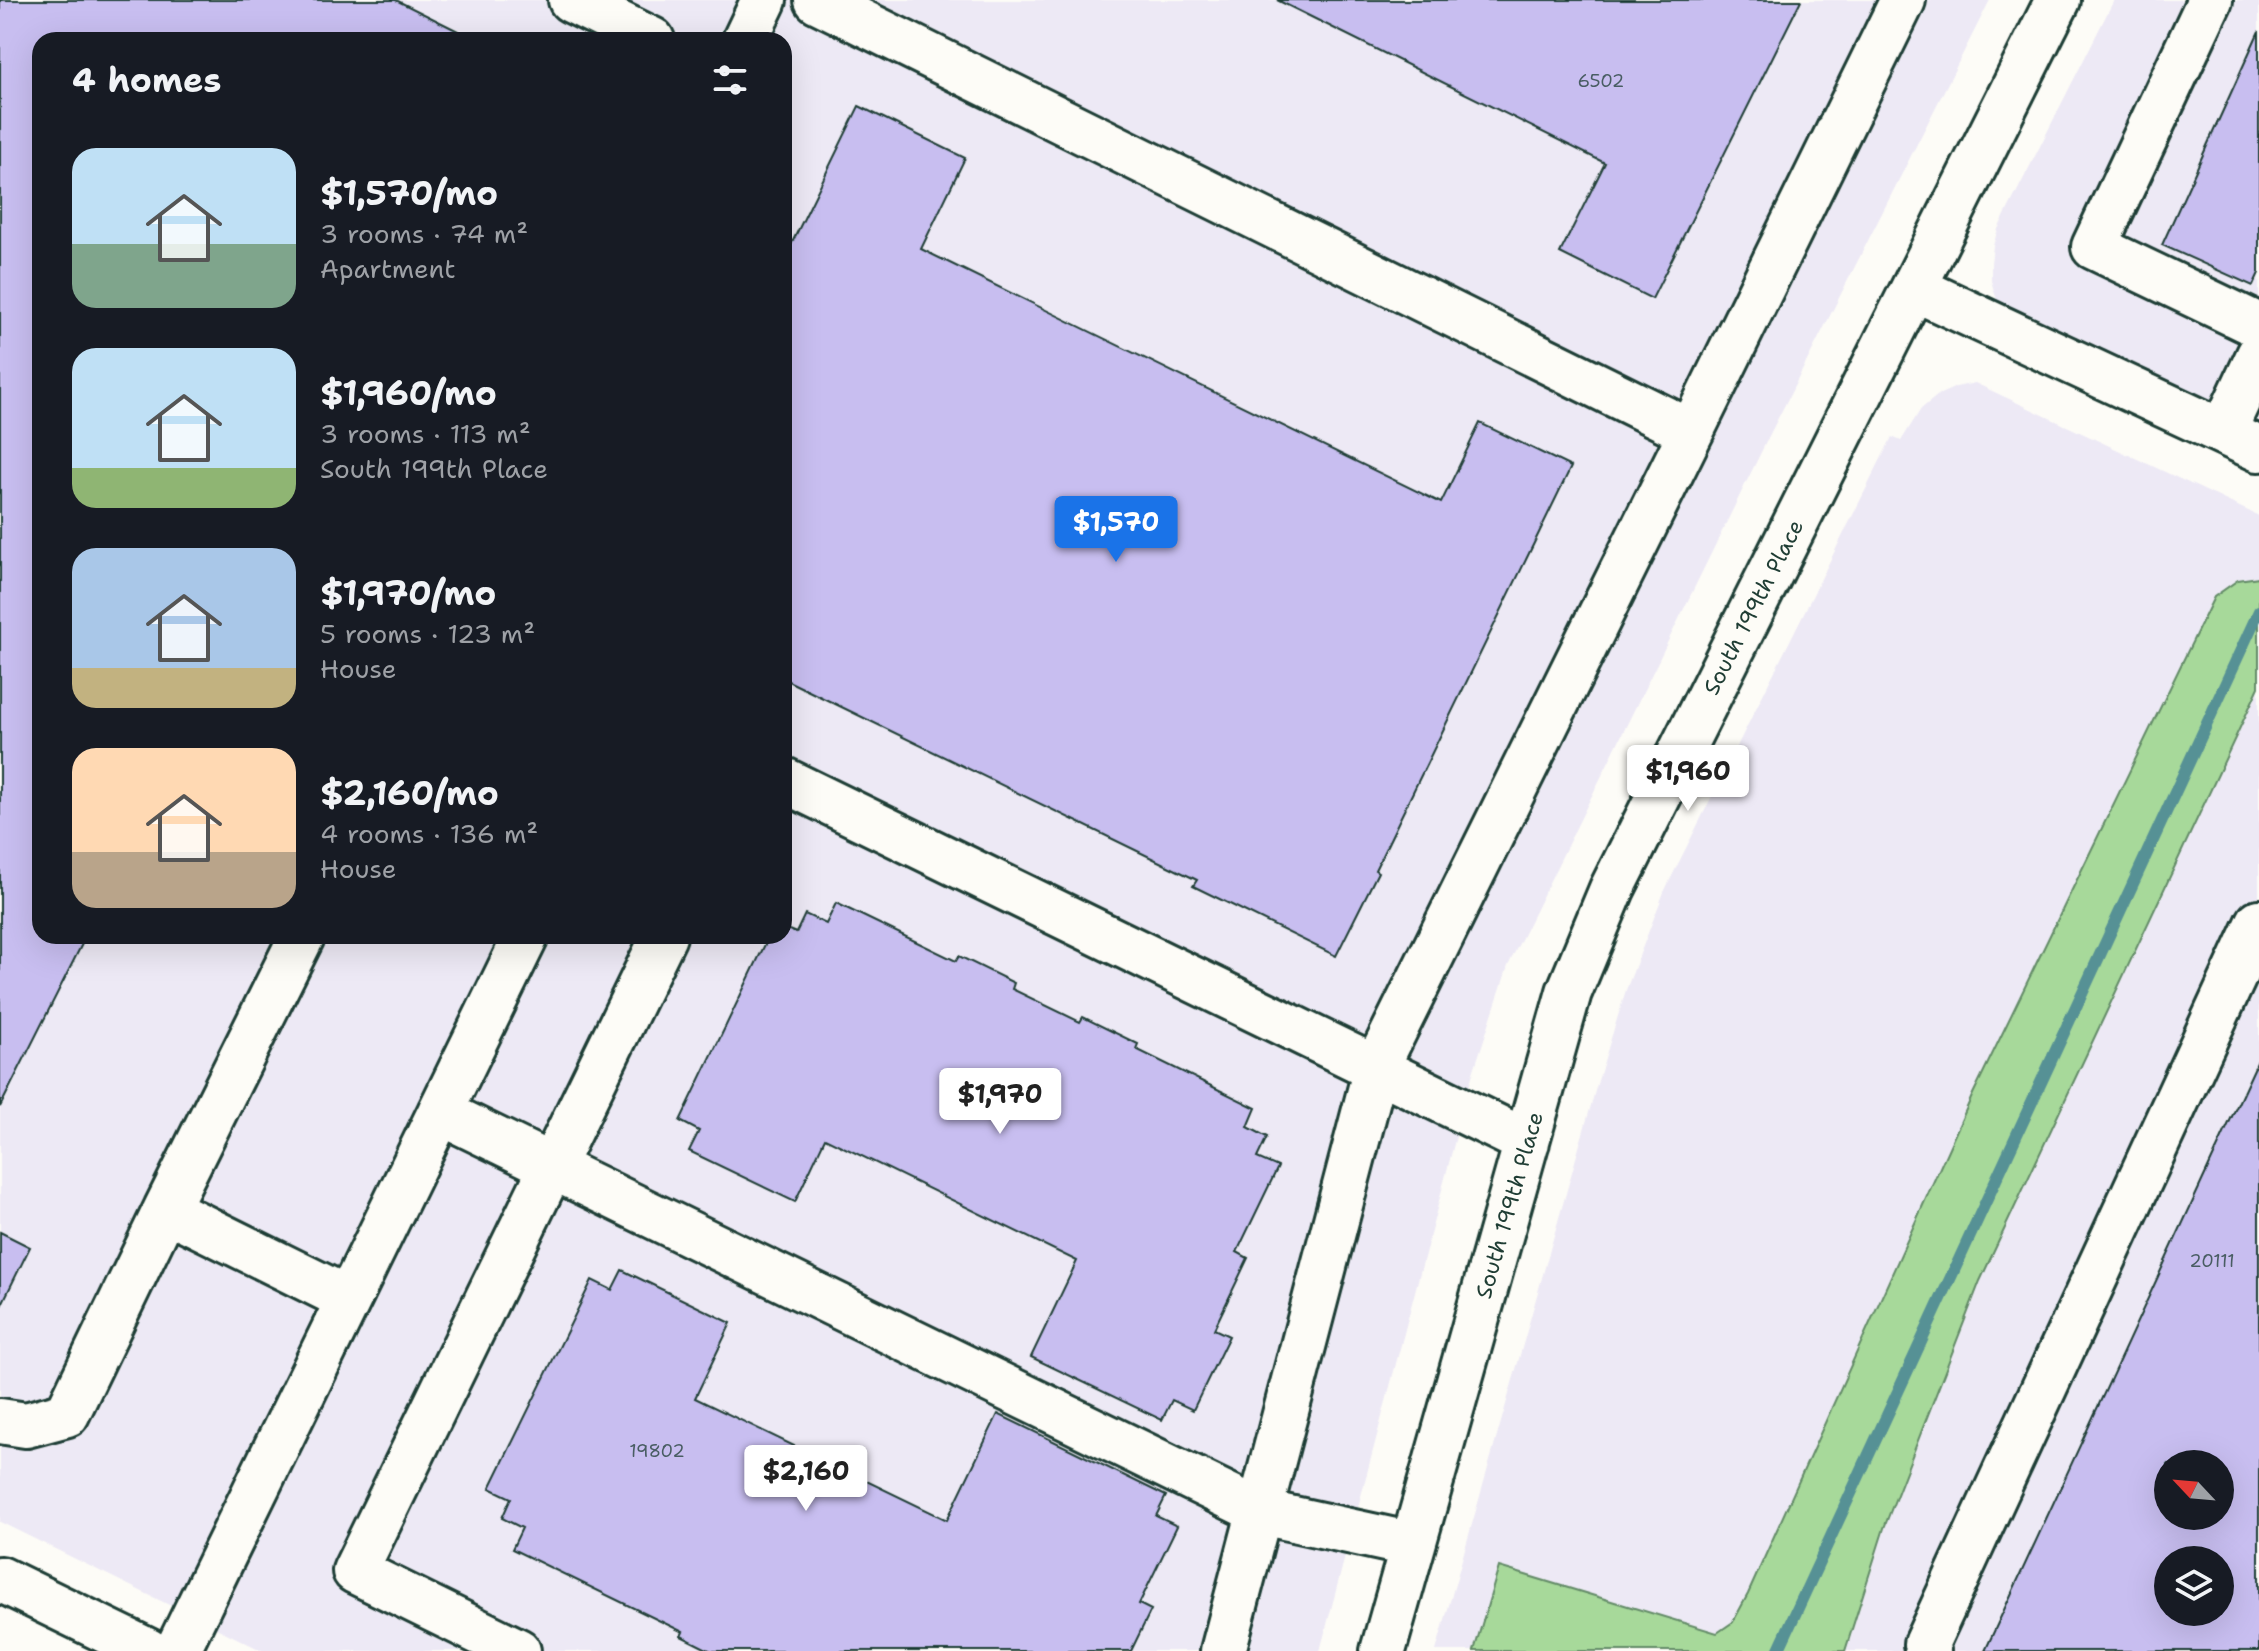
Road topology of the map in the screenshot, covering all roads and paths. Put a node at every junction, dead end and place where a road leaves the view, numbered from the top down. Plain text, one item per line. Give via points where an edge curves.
1 (571, 0) edge
2 (764, 0) edge
3 (817, 0) edge
4 (1903, 0) edge
5 (2058, 0) edge
6 (2210, 0) edge
7 (636, 32) edge
8 (749, 32) edge
9 (1914, 288) junction
10 (2259, 326) edge
11 (2259, 355) edge
12 (1691, 432) junction
13 (2241, 440) edge
14 (792, 784) edge
15 (2259, 922) edge
16 (298, 944) edge
17 (522, 944) edge
18 (660, 944) edge
19 (1376, 1068) junction
20 (440, 1112) junction
21 (1527, 1142) junction
22 (552, 1167) junction
23 (166, 1209) junction
24 (348, 1299) junction
25 (0, 1421) edge
26 (1261, 1512) junction
27 (1413, 1545) junction
28 (0, 1579) edge
29 (148, 1651) edge
30 (177, 1651) edge
31 (518, 1651) edge
32 (1223, 1651) edge
33 (1383, 1651) edge
34 (1928, 1651) edge

1 - 7 street
2 - 8 street
3 - 12 street
4 - 12 street
5 - 9 street, South 199th Place
6 - 10 street via 2094,247
9 - 13 street
9 - 21 street, South 199th Place via 1612,889 1569,992
11 - 13 street
12 - 19 street
14 - 19 street
15 - 34 street via 1926,1644
16 - 23 street
17 - 20 street
18 - 22 street
19 - 21 street
19 - 26 street
20 - 22 street
20 - 24 street
21 - 27 street, South 199th Place
22 - 26 street
22 - 31 street via 355,1571
23 - 24 street
23 - 25 street via 67,1414 26,1425
24 - 30 street
26 - 27 street
26 - 32 street
27 - 33 street, South 199th Place
28 - 29 street

